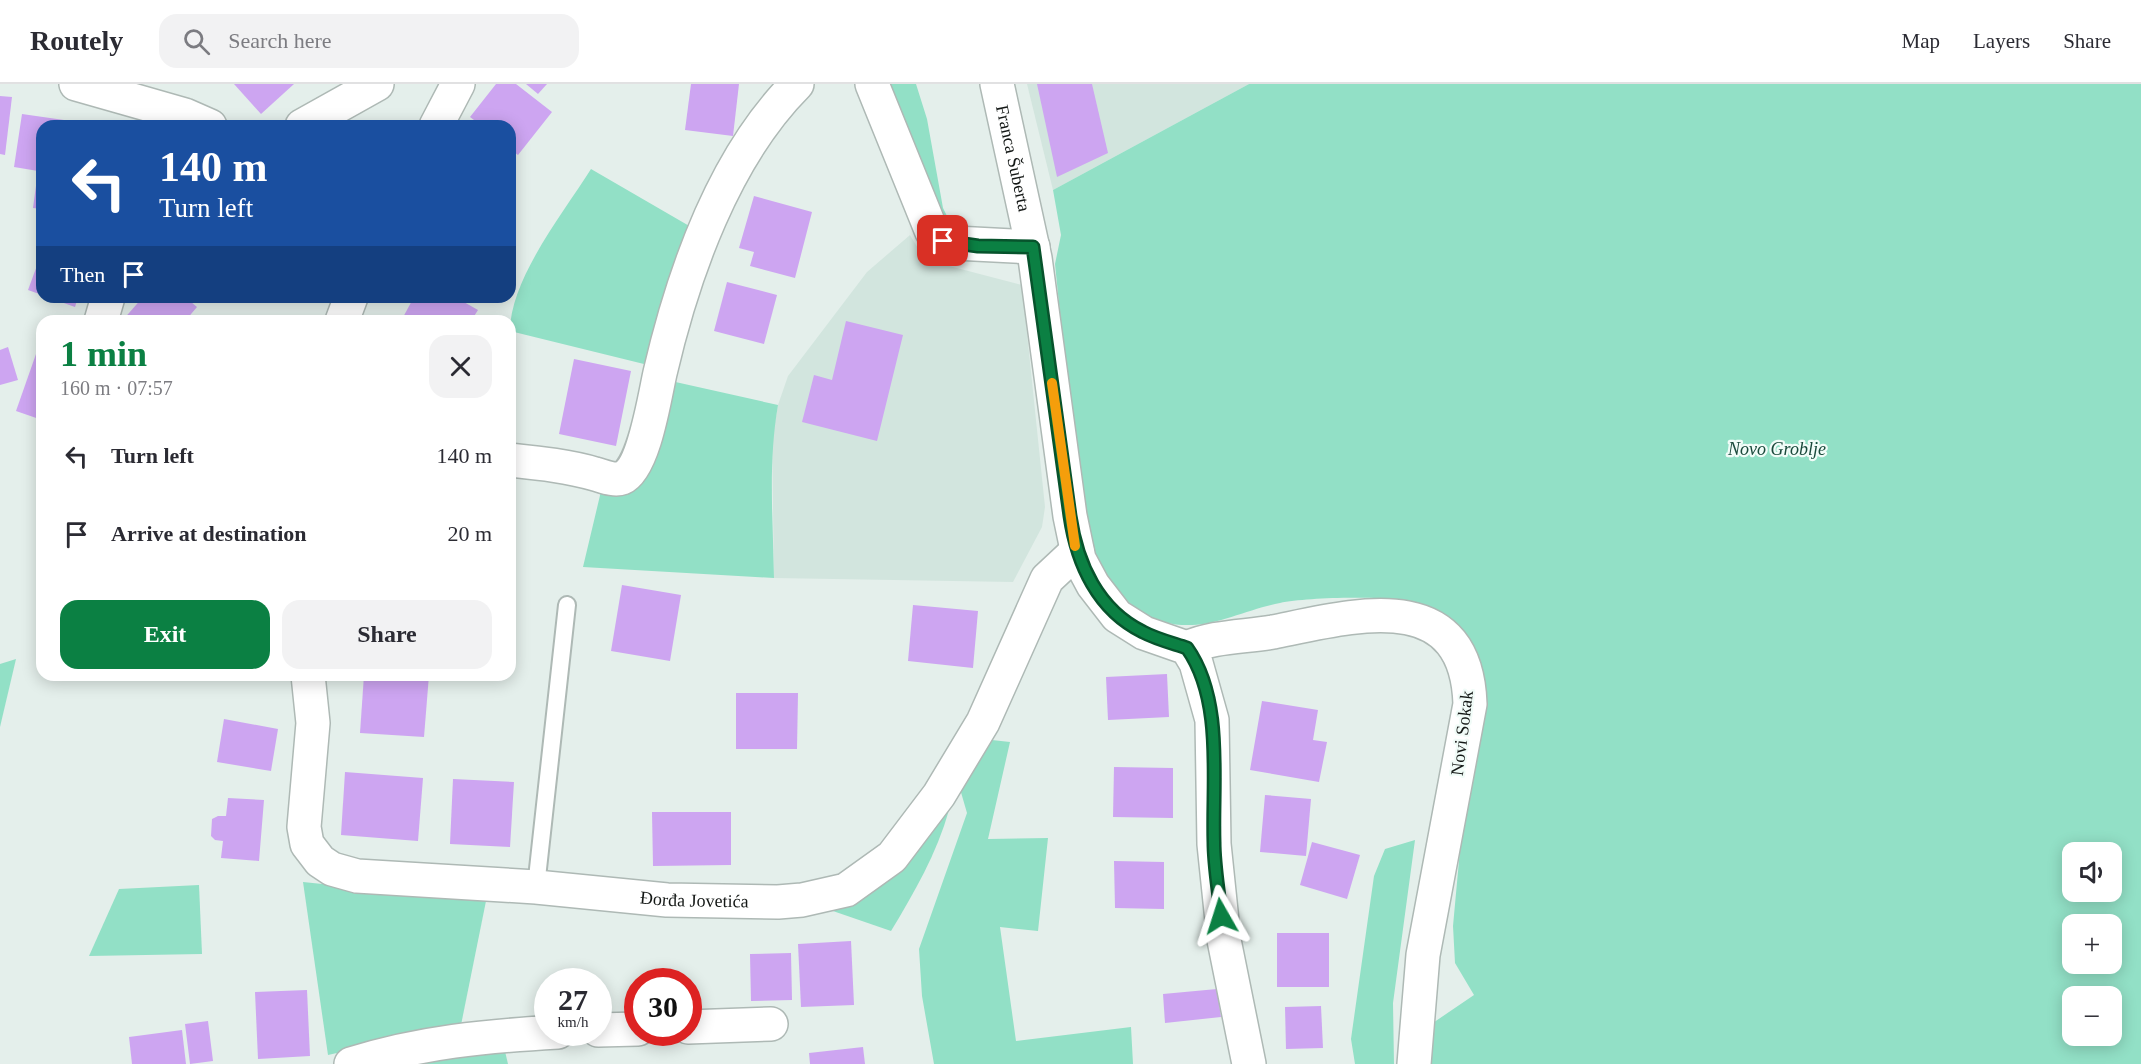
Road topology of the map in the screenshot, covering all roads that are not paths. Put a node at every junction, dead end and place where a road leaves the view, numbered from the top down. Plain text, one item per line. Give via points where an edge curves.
1 (76, 84) edge
2 (377, 84) edge
3 (458, 84) edge
4 (797, 84) edge
5 (872, 84) edge
6 (997, 84) edge
7 (126, 102) edge
8 (196, 120) edge
9 (313, 120) edge
10 (439, 120) edge
11 (1033, 247) junction
12 (516, 461) edge
13 (1077, 551) junction
14 (567, 605) dead end
15 (1187, 648) junction
16 (309, 681) edge
17 (536, 887) junction
18 (771, 1024) dead end
19 (702, 1026) edge
20 (534, 1033) edge
21 (351, 1064) edge
22 (1249, 1064) edge
23 (1414, 1064) edge

1 - 7 street
2 - 9 street
3 - 10 street
4 - 12 street via 762,124 717,204 675,308 642,449 630,472 613,478
5 - 11 street via 932,232 943,241 955,243
6 - 11 street, Franca Šuberta
7 - 8 street
11 - 13 street, Franca Šuberta
13 - 15 street, Franca Šuberta via 1093,585 1117,616 1144,633
13 - 17 street, Đorđa Jovetića via 1047,579 983,722 939,795 892,857 863,880 823,896 778,902 668,900
14 - 17 lane
15 - 22 street via 1196,663 1212,720 1214,844 1224,940
15 - 23 street, Novi Sokak via 1329,621 1399,616 1423,622 1447,635 1462,660 1470,704 1423,955
16 - 17 street, Đorđa Jovetića via 313,723 304,827 307,844 320,861 357,876
18 - 19 street
20 - 21 street via 468,1037

